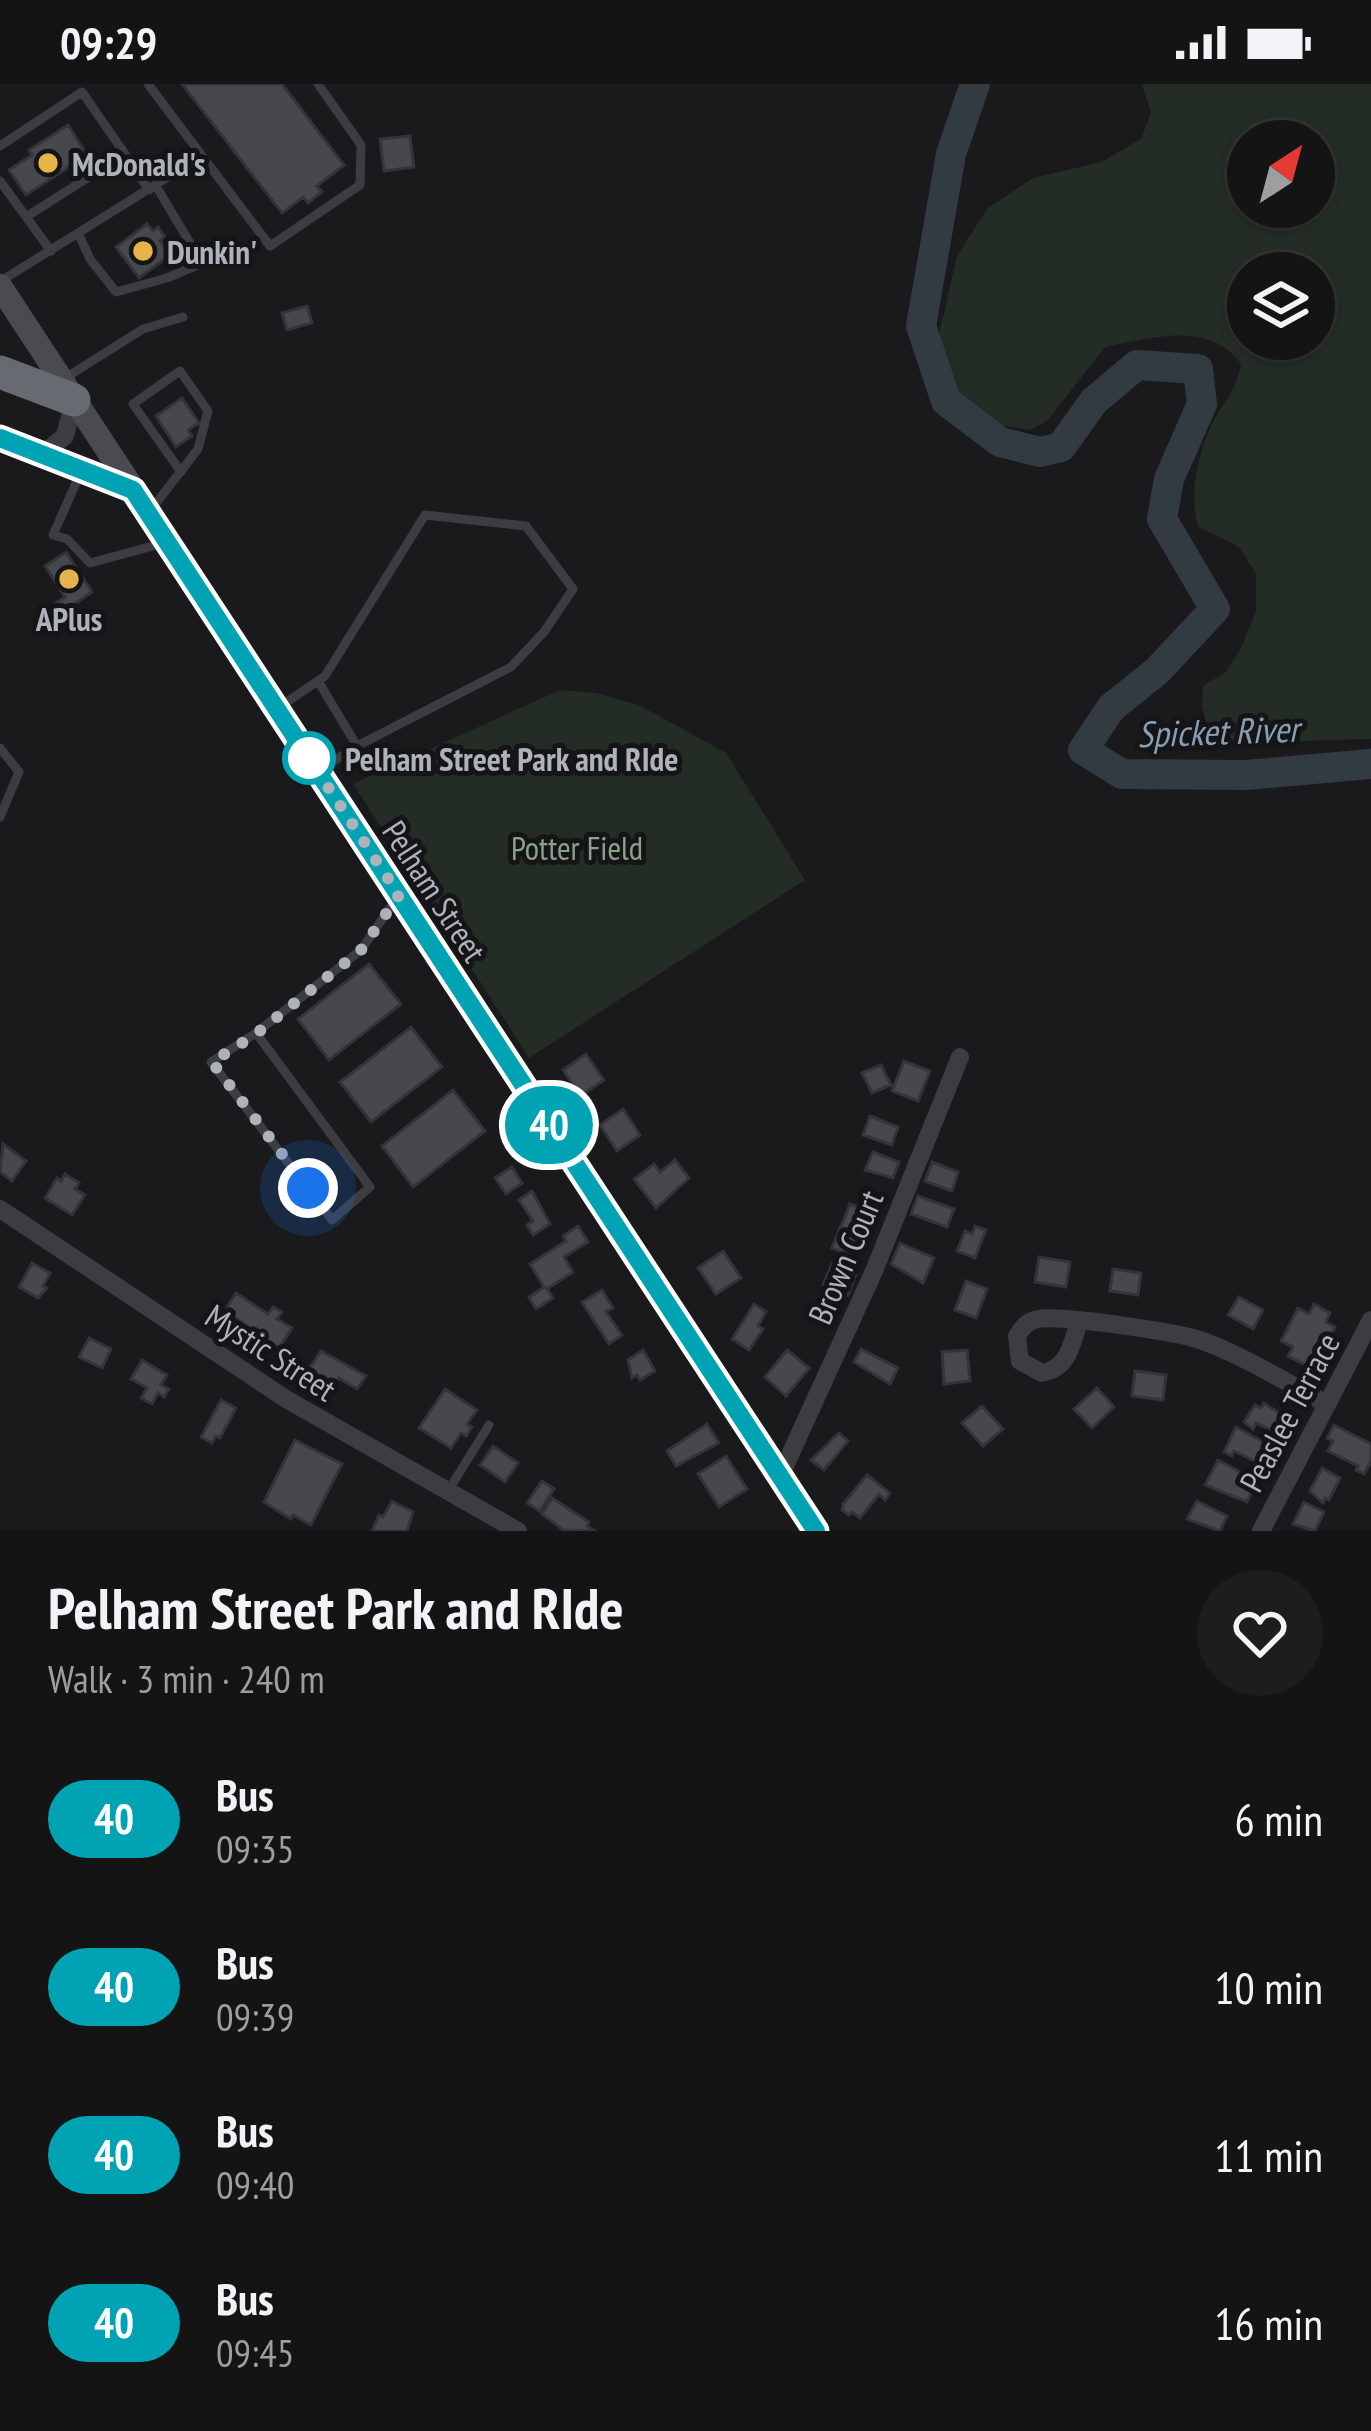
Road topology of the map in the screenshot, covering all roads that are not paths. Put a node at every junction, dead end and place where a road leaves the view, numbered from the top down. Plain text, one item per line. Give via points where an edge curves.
1 (148, 84) edge
2 (318, 84) edge
3 (0, 146) edge
4 (125, 154) junction
5 (200, 157) junction
6 (0, 181) edge
7 (152, 188) junction
8 (26, 217) junction
9 (79, 235) junction
10 (51, 251) junction
11 (0, 284) edge
12 (183, 317) dead end
13 (0, 372) edge
14 (68, 390) junction
15 (0, 438) edge
16 (44, 453) junction
17 (83, 467) junction
18 (181, 472) junction
19 (133, 490) junction
20 (149, 514) junction
21 (168, 543) junction
22 (318, 681) junction
23 (277, 709) junction
24 (357, 746) junction
25 (0, 748) edge
26 (318, 772) junction
27 (0, 818) edge
28 (399, 895) junction
29 (256, 1034) junction
30 (960, 1057) dead end
31 (0, 1209) edge
32 (1371, 1320) edge
33 (1079, 1322) dead end
34 (1328, 1404) junction
35 (489, 1425) dead end
36 (779, 1478) junction
37 (448, 1491) junction
38 (518, 1531) edge
39 (816, 1531) edge
40 (1261, 1531) edge

1 - 5 lane
2 - 5 lane via 361,145 360,185 270,246
3 - 4 lane via 82,92
4 - 7 lane
4 - 8 lane
5 - 7 lane
6 - 8 lane
7 - 9 lane
7 - 9 lane via 202,263 116,292
8 - 10 lane
9 - 10 lane
10 - 11 lane
11 - 14 main road, Pelham Street
12 - 14 lane via 143,329
13 - 14 highway
14 - 16 street via 64,436
14 - 19 main road, Pelham Street
15 - 16 street
16 - 17 street
17 - 19 street
17 - 21 lane via 53,535 90,562
18 - 18 lane via 198,449 208,411 180,371 133,404
18 - 20 lane
19 - 20 main road, Pelham Street
20 - 21 main road, Pelham Street
21 - 23 main road, Pelham Street
22 - 23 lane
22 - 24 lane
22 - 24 lane via 425,515 526,526 573,589 511,667
23 - 26 main road, Pelham Street
24 - 26 lane
25 - 27 lane via 19,772
26 - 28 main road, Pelham Street
28 - 29 lane via 361,950
28 - 36 main road, Pelham Street
29 - 29 lane via 370,1187 332,1220 212,1062
30 - 36 street, Brown Court
31 - 37 street, Mystic Street via 286,1399
32 - 34 street, Peaslee Terrace
33 - 34 street via 1191,1336
34 - 40 street, Peaslee Terrace
35 - 37 lane
36 - 39 main road, Pelham Street
37 - 38 street, Mystic Street

